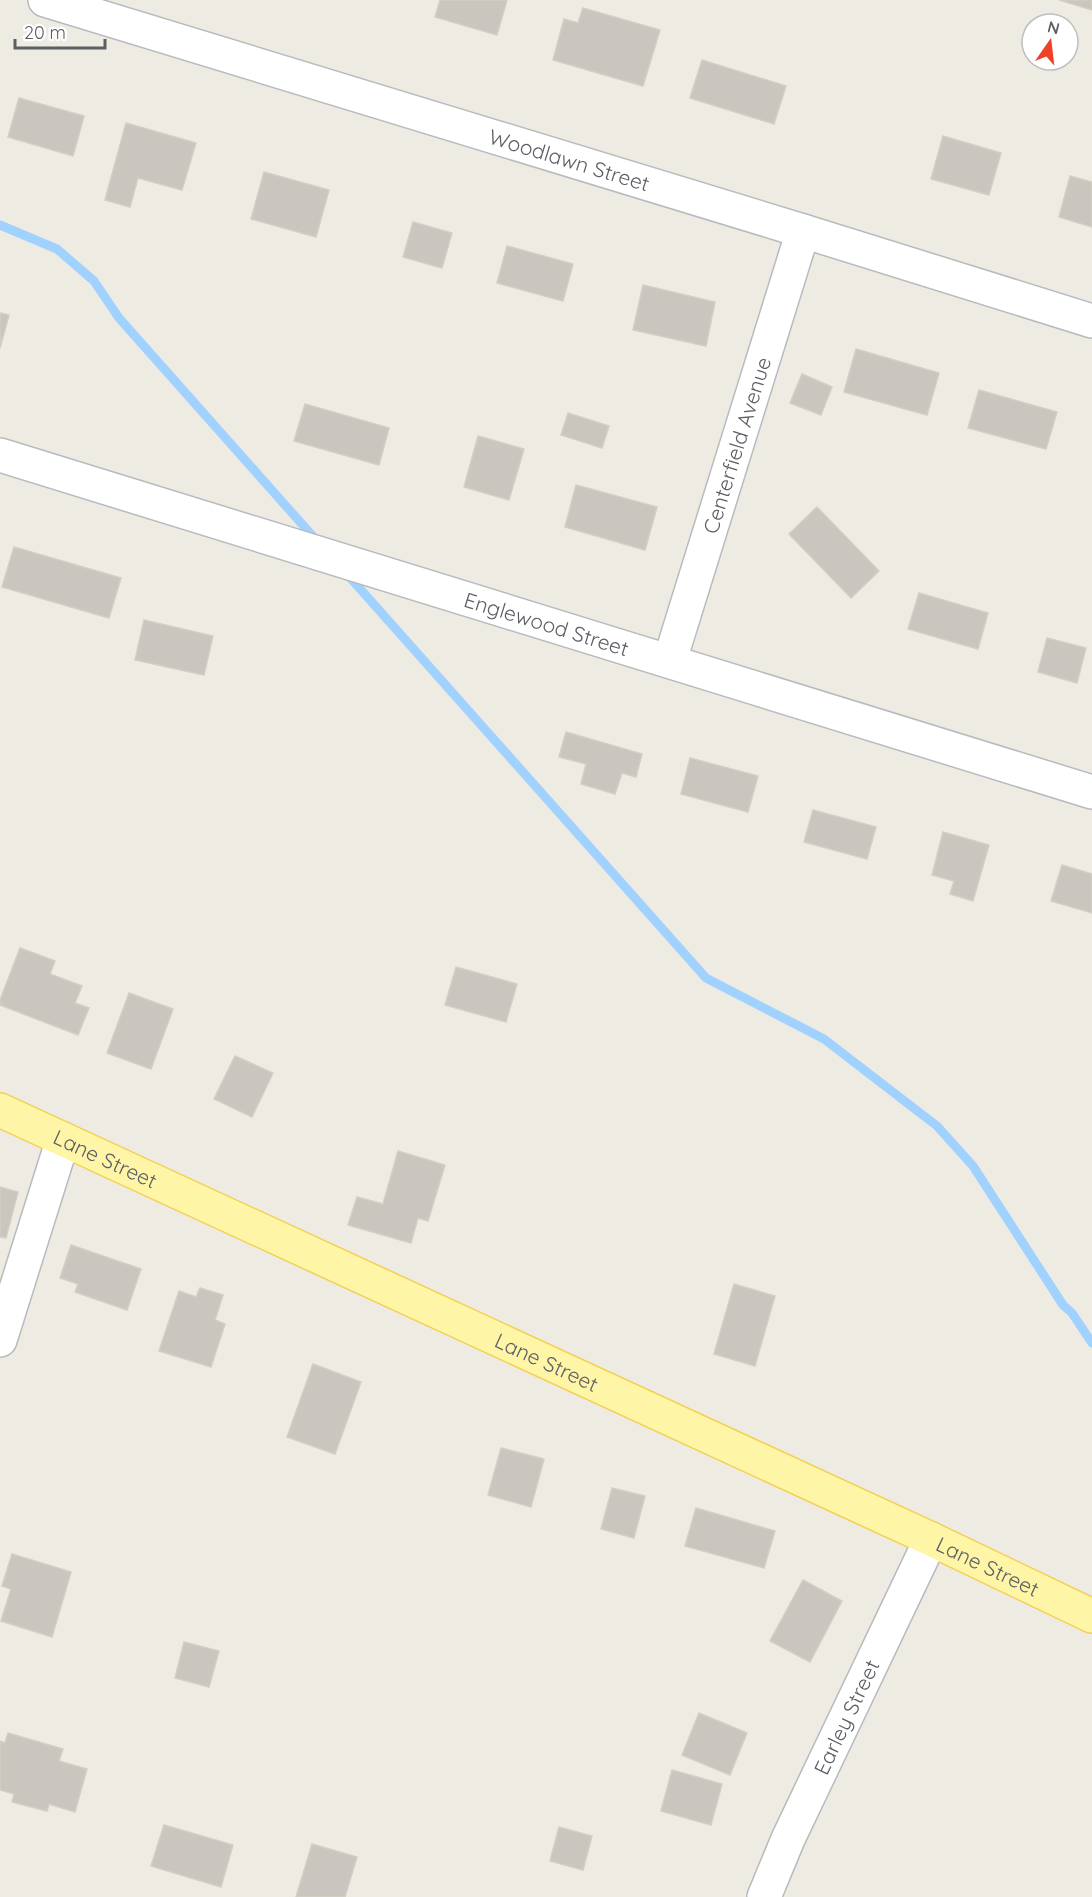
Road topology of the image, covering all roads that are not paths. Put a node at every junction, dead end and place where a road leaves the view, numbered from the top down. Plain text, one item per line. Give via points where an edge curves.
1 (45, 0) edge
2 (803, 231) junction
3 (1092, 321) edge
4 (0, 454) edge
5 (670, 660) junction
6 (1092, 792) edge
7 (0, 1110) edge
8 (63, 1139) junction
9 (0, 1340) edge
10 (931, 1539) junction
11 (1092, 1616) edge
12 (764, 1897) edge

1 - 2 street, Woodlawn Street
2 - 3 street, Woodlawn Street
2 - 5 street, Centerfield Avenue
4 - 5 street, Englewood Street
5 - 6 street, Englewood Street
7 - 8 main road, Lane Street
8 - 9 street
8 - 10 main road, Lane Street
10 - 11 main road, Lane Street
10 - 12 street, Earley Street

